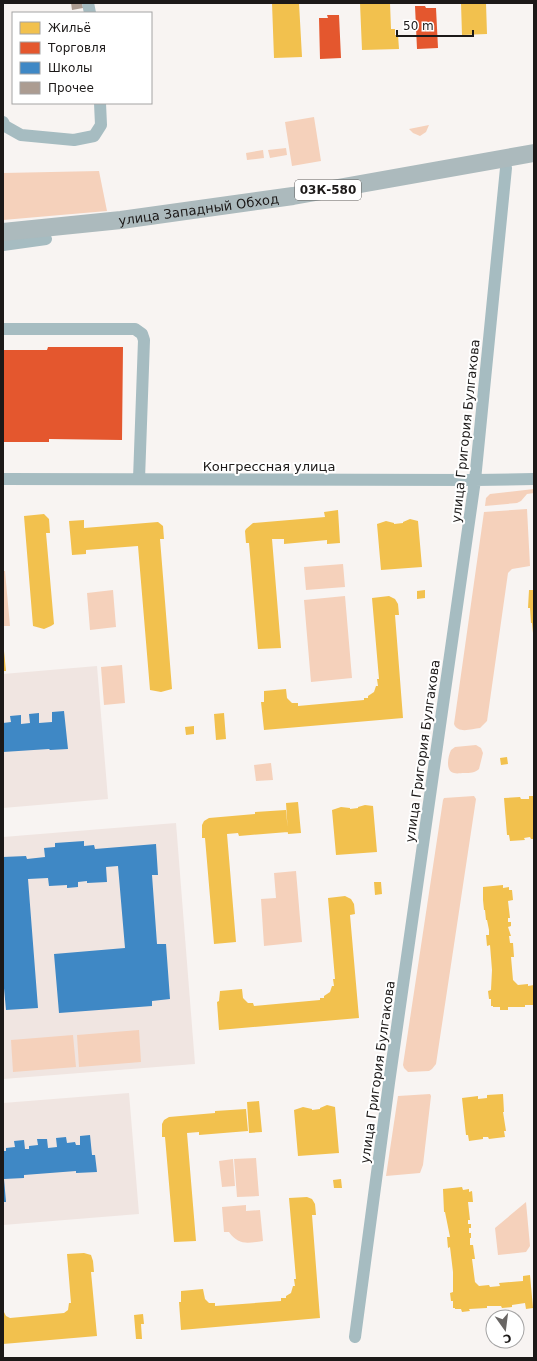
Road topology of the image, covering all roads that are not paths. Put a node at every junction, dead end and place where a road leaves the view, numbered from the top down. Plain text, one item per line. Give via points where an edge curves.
1 (100, 104) edge
2 (3, 122) edge
3 (534, 153) edge
4 (534, 163) edge
5 (506, 168) junction
6 (3, 232) edge
7 (3, 243) edge
8 (3, 329) edge
9 (3, 479) edge
10 (139, 479) junction
11 (534, 479) edge
12 (475, 480) junction
13 (355, 1337) dead end

1 - 2 street via 100,125 94,136 74,140 22,135 5,126
3 - 6 highway, улица Западный Обход / 03К-580 via 293,196 121,220
4 - 5 highway, улица Западный Обход / 03К-580
5 - 7 highway, улица Западный Обход / 03К-580 via 245,212 101,233
5 - 12 street, улица Григория Булгакова
8 - 10 street via 136,329 142,334 144,340
9 - 10 street, Конгрессная улица
10 - 12 street, Конгрессная улица
11 - 12 street, Конгрессная улица
12 - 13 street, улица Григория Булгакова

